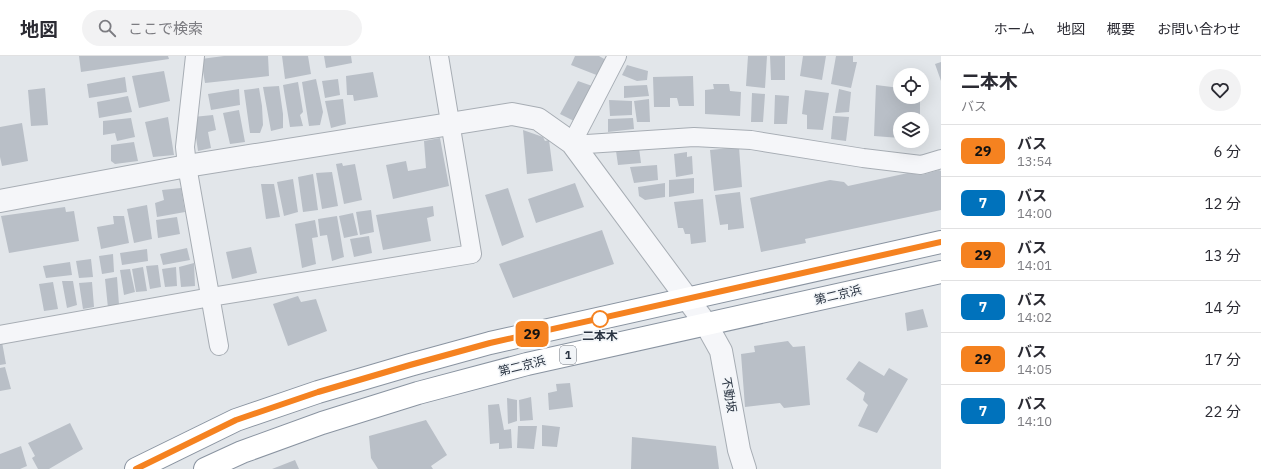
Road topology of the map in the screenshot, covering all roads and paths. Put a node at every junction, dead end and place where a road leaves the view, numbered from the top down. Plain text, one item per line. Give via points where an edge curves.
1 (195, 56) edge
2 (439, 56) edge
3 (617, 56) edge
4 (450, 124) junction
5 (572, 143) junction
6 (941, 159) edge
7 (187, 166) junction
8 (0, 201) edge
9 (941, 242) edge
10 (941, 272) edge
11 (211, 297) junction
12 (687, 300) junction
13 (706, 324) junction
14 (0, 335) edge
15 (219, 346) dead end
16 (136, 469) edge
17 (205, 469) edge
18 (746, 469) edge

1 - 7 street via 185,147
2 - 4 street
3 - 5 street
4 - 5 street, 不動坂 via 512,114 538,119
4 - 7 street, 不動坂
4 - 11 street via 472,254
5 - 6 street via 694,137 750,140 921,165
5 - 12 street, 不動坂
7 - 8 street, 不動坂
7 - 11 street
9 - 12 highway, 1
10 - 13 highway, 第二京浜 / 1
11 - 14 street
11 - 15 street
12 - 13 street, 不動坂
12 - 16 highway, 1 via 490,343 318,392 236,420
13 - 17 highway, 第二京浜 / 1 via 534,363 418,393 322,423 242,452
13 - 18 street, 不動坂 via 721,351 739,450

